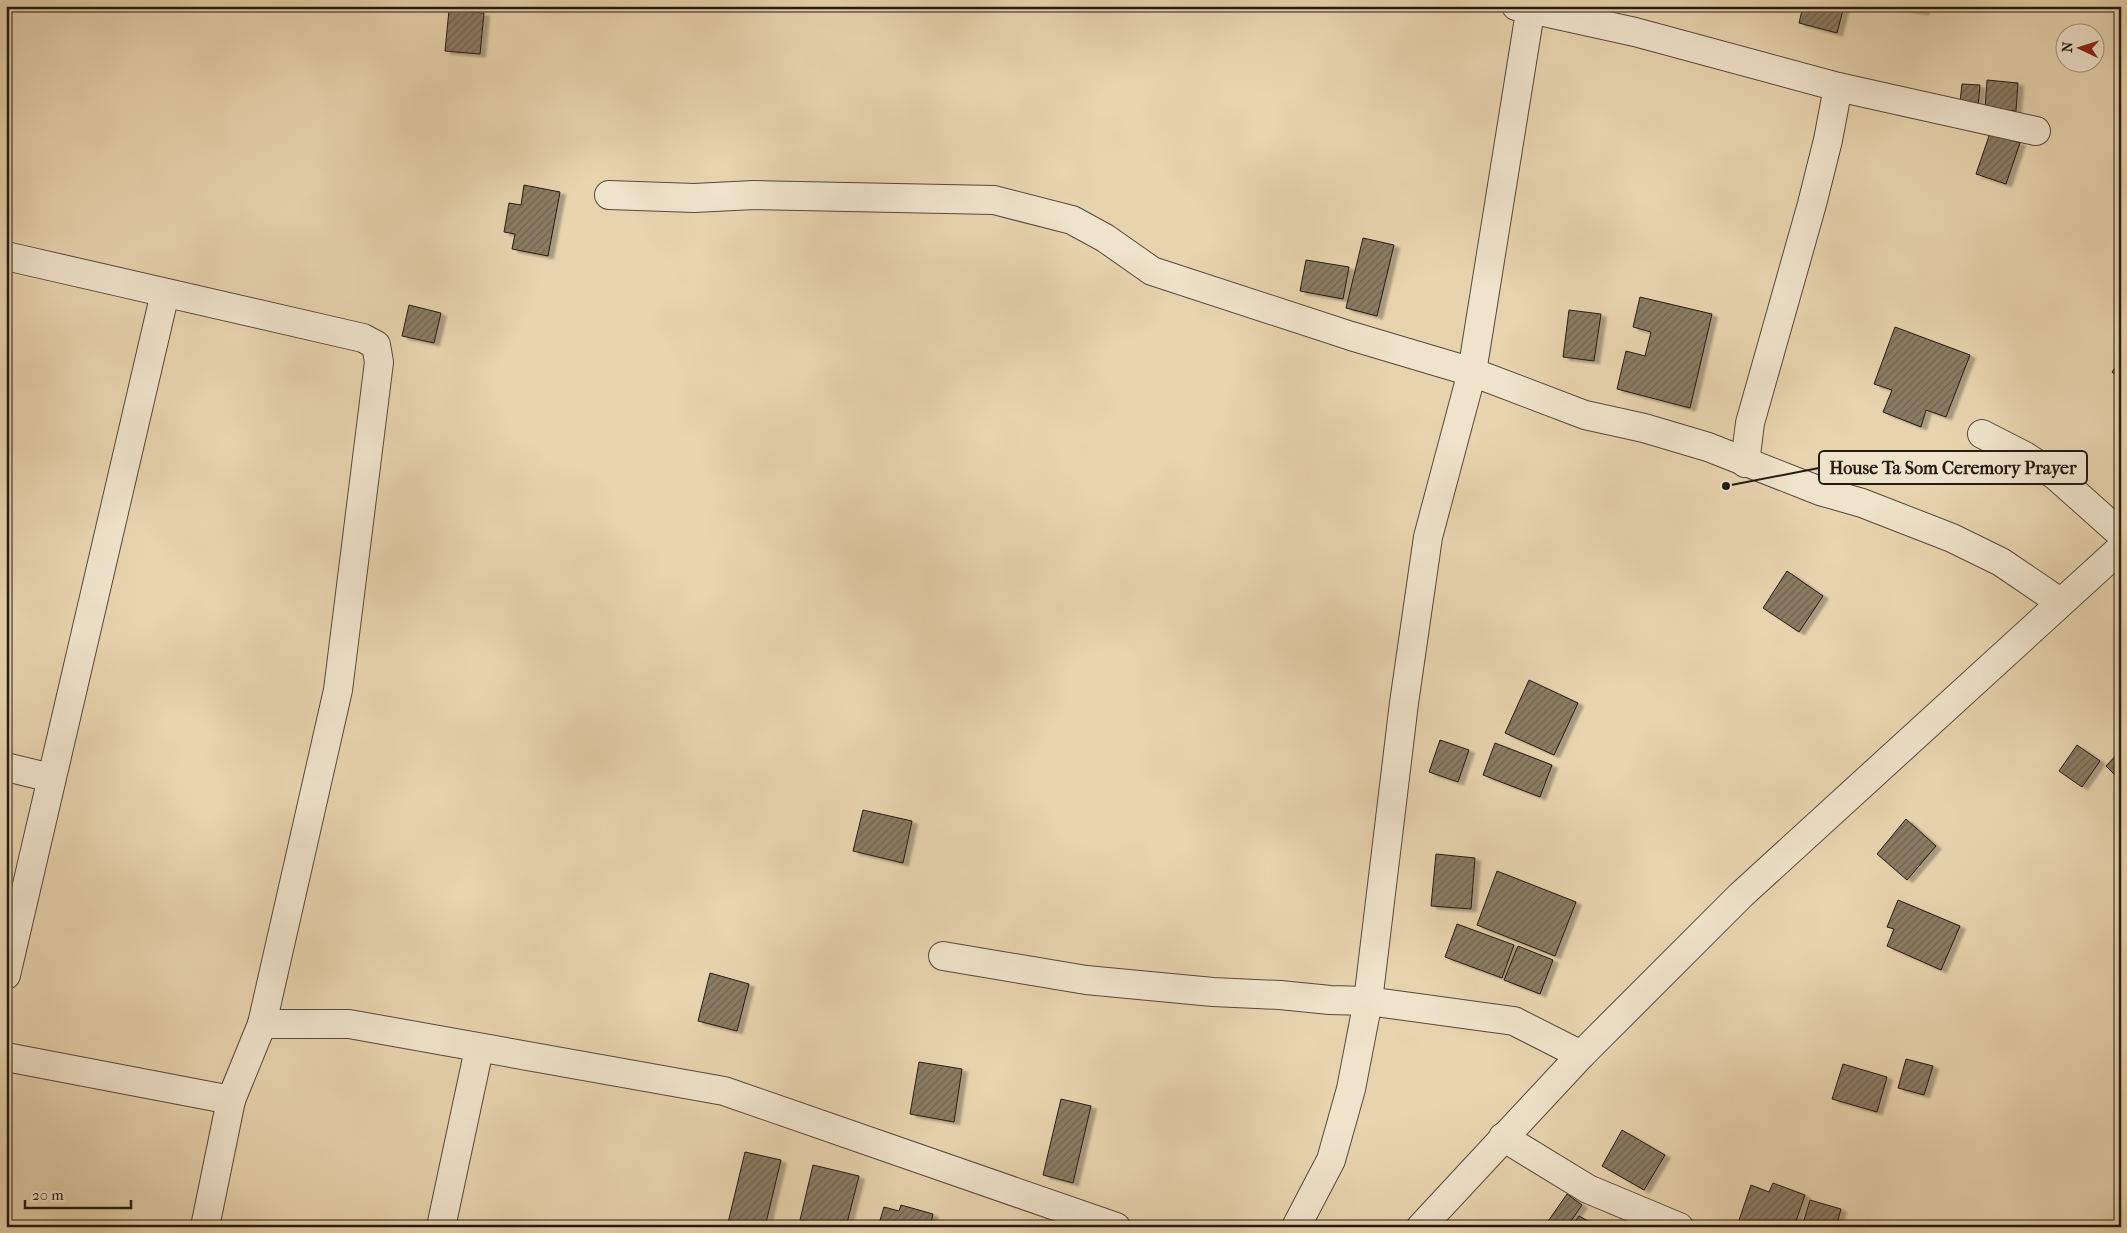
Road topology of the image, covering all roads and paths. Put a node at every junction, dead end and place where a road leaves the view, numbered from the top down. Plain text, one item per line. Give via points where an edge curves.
1 (1526, 8) edge
2 (1838, 87) junction
3 (2036, 131) dead end
4 (609, 195) dead end
5 (6, 256) edge
6 (165, 293) junction
7 (1472, 372) junction
8 (1982, 434) dead end
9 (1745, 463) junction
10 (2121, 534) edge
11 (2121, 548) edge
12 (2060, 602) junction
13 (6, 767) edge
14 (52, 778) junction
15 (943, 956) dead end
16 (6, 975) edge
17 (1368, 1000) junction
18 (262, 1024) junction
19 (479, 1049) junction
20 (1581, 1055) junction
21 (6, 1057) edge
22 (231, 1100) junction
23 (1503, 1137) junction
24 (205, 1227) edge
25 (441, 1227) edge
26 (1116, 1227) edge
27 (1296, 1227) edge
28 (1421, 1227) edge
29 (1679, 1227) edge

1 - 2 street via 1635,32
1 - 7 street
2 - 3 street
2 - 9 street via 1812,204 1750,423
4 - 7 street via 994,200 1072,220 1105,238 1152,271
5 - 6 street
6 - 14 street
6 - 18 street via 362,338 376,345 379,362 338,690
7 - 9 street via 1585,415 1698,444
7 - 17 street via 1428,537
8 - 10 street via 2056,476
9 - 12 street via 1952,538 2001,562
11 - 12 street
12 - 20 street via 1741,895
13 - 14 street
14 - 16 street
15 - 17 street via 1039,974 1143,986
17 - 20 street via 1514,1020
17 - 27 street via 1351,1089 1331,1160
18 - 19 street via 348,1024
18 - 22 street
19 - 25 street
19 - 26 street via 724,1091
20 - 23 street
21 - 22 street
22 - 24 street
23 - 28 street
23 - 29 street via 1588,1189

